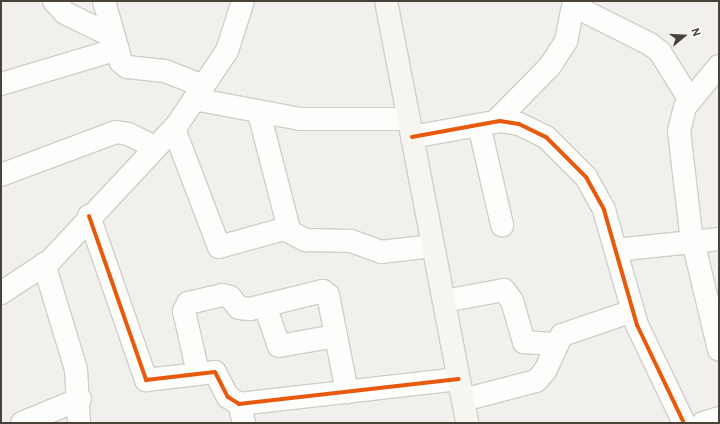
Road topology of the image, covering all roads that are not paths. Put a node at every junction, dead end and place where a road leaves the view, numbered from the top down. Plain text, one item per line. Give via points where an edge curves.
1 (54, 1) edge
2 (104, 1) edge
3 (244, 1) edge
4 (386, 1) edge
5 (574, 3) edge
6 (116, 43) junction
7 (715, 75) edge
8 (1, 84) edge
9 (199, 93) junction
10 (690, 100) junction
11 (259, 113) junction
12 (487, 123) junction
13 (410, 128) junction
14 (174, 129) junction
15 (155, 147) junction
16 (1, 175) edge
17 (90, 216) junction
18 (502, 225) dead end
19 (289, 229) junction
20 (719, 239) edge
21 (694, 243) junction
22 (433, 246) junction
23 (616, 250) junction
24 (44, 264) junction
25 (1, 294) edge
26 (444, 301) junction
27 (265, 306) junction
28 (633, 311) junction
29 (336, 336) junction
30 (556, 344) junction
31 (719, 350) edge
32 (198, 373) junction
33 (461, 390) junction
34 (347, 392) junction
35 (80, 399) junction
36 (242, 414) edge
37 (719, 418) edge
38 (22, 423) edge
39 (79, 423) edge
40 (467, 423) edge
41 (684, 423) edge
42 (703, 423) edge

1 - 6 street via 65,13
2 - 6 street
3 - 9 street via 226,51
4 - 13 street
5 - 10 street via 650,44 660,52
5 - 12 street via 566,42 550,66
6 - 8 street
6 - 9 street via 127,67 165,71
7 - 10 street
9 - 11 street
9 - 14 street
10 - 21 street via 679,131
11 - 13 street
11 - 19 street
12 - 13 street
12 - 18 street
12 - 23 street via 519,124 546,137 586,177 604,210
13 - 22 street
14 - 15 street
14 - 19 street via 219,247
15 - 16 street via 128,134 116,132
15 - 17 street
17 - 24 street
17 - 32 street via 142,375 153,381
19 - 22 street via 306,240 351,241 381,252
20 - 21 street
21 - 23 street
21 - 31 street
22 - 26 street
23 - 28 street
24 - 25 street
24 - 35 street via 76,369
26 - 30 street via 504,290 512,301 524,342
26 - 33 street
27 - 29 street via 279,346
27 - 29 street via 326,292
27 - 32 street via 239,308 222,295 185,306
28 - 30 street via 568,332
28 - 41 street
29 - 34 street
30 - 33 street via 545,371 536,381
32 - 36 street via 215,372 228,397
33 - 34 street
33 - 40 street
34 - 36 street
35 - 38 street
35 - 39 street
37 - 42 street

